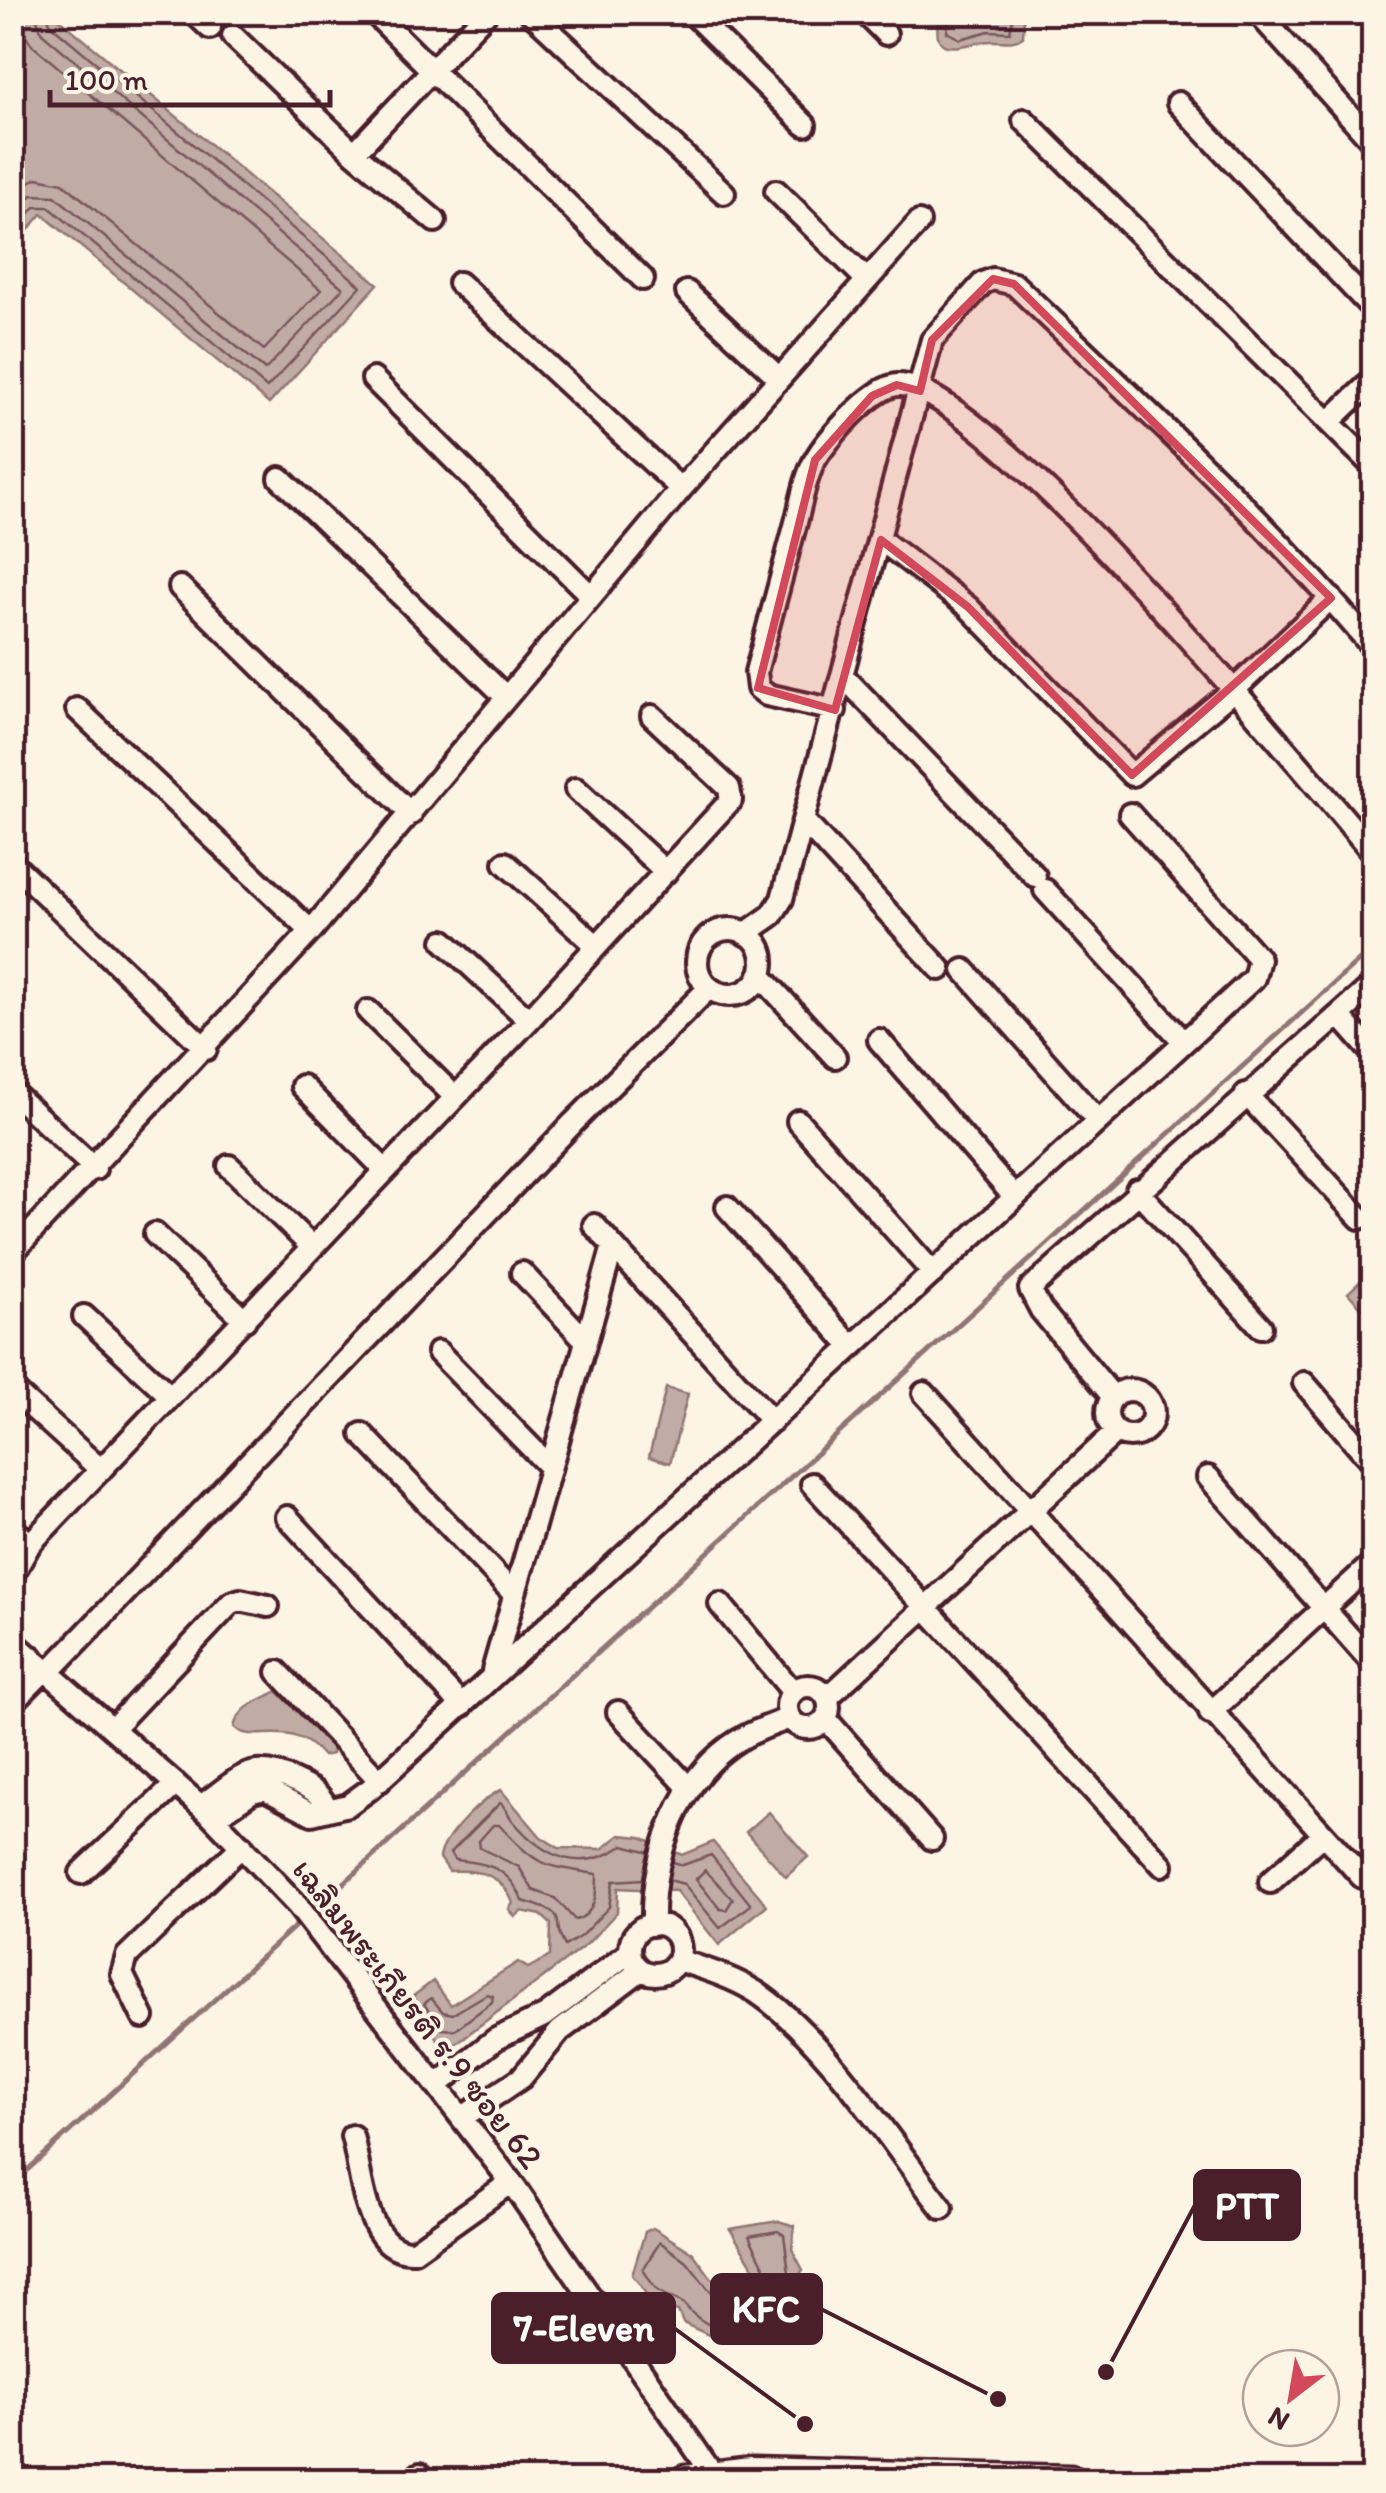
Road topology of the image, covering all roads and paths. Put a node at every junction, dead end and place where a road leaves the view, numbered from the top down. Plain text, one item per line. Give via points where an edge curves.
1 (194, 12) edge
2 (373, 12) edge
3 (488, 12) edge
4 (530, 12) edge
5 (691, 12) edge
6 (864, 12) edge
7 (1257, 12) edge
8 (210, 28) dead end
9 (886, 34) dead end
10 (233, 36) dead end
11 (430, 68) junction
12 (1178, 103) dead end
13 (1024, 120) dead end
14 (805, 125) dead end
15 (1374, 143) edge
16 (354, 154) junction
17 (776, 190) dead end
18 (724, 192) dead end
19 (435, 221) dead end
20 (919, 222) dead end
21 (643, 280) dead end
22 (867, 280) junction
23 (459, 282) dead end
24 (687, 292) dead end
25 (1374, 310) edge
26 (778, 377) junction
27 (373, 379) dead end
28 (1374, 379) edge
29 (920, 391) junction
30 (1330, 421) junction
31 (1374, 468) edge
32 (280, 478) dead end
33 (682, 489) junction
34 (881, 540) junction
35 (180, 587) dead end
36 (592, 596) junction
37 (1332, 598) junction
38 (1374, 649) edge
39 (844, 677) junction
40 (1235, 689) junction
41 (506, 697) junction
42 (77, 709) dead end
43 (835, 710) junction
44 (652, 716) dead end
45 (576, 789) dead end
46 (411, 814) junction
47 (1130, 814) dead end
48 (804, 821) junction
49 (1374, 854) edge
50 (12, 863) edge
51 (505, 863) dead end
52 (666, 872) junction
53 (311, 932) junction
54 (745, 934) junction
55 (444, 941) dead end
56 (597, 946) junction
57 (940, 968) dead end
58 (964, 970) dead end
59 (760, 975) junction
60 (1374, 984) edge
61 (709, 988) junction
62 (368, 1011) dead end
63 (1339, 1015) junction
64 (530, 1020) junction
65 (879, 1040) dead end
66 (1184, 1042) junction
67 (206, 1049) junction
68 (1374, 1055) edge
69 (835, 1057) dead end
70 (302, 1086) dead end
71 (12, 1092) edge
72 (1246, 1094) junction
73 (456, 1097) junction
74 (798, 1121) dead end
75 (1098, 1121) junction
76 (229, 1166) dead end
77 (94, 1170) junction
78 (385, 1170) junction
79 (1138, 1190) junction
80 (1015, 1198) junction
81 (727, 1207) dead end
82 (1360, 1218) dead end
83 (594, 1225) dead end
84 (156, 1234) dead end
85 (613, 1246) junction
86 (312, 1248) junction
87 (12, 1253) edge
88 (933, 1272) junction
89 (522, 1273) dead end
90 (84, 1316) dead end
91 (244, 1320) junction
92 (1260, 1327) dead end
93 (586, 1341) junction
94 (852, 1348) junction
95 (438, 1352) dead end
96 (1304, 1383) dead end
97 (12, 1389) edge
98 (924, 1394) dead end
99 (169, 1395) junction
100 (1113, 1397) junction
101 (772, 1421) junction
102 (1116, 1432) junction
103 (362, 1434) dead end
104 (1374, 1464) edge
105 (550, 1468) junction
106 (101, 1470) junction
107 (1208, 1477) dead end
108 (812, 1484) dead end
109 (1029, 1513) junction
110 (286, 1517) dead end
111 (12, 1528) edge
112 (22, 1549) edge
113 (1374, 1562) edge
114 (12, 1576) edge
115 (514, 1594) junction
116 (720, 1604) dead end
117 (268, 1606) dead end
118 (1322, 1608) junction
119 (927, 1609) junction
120 (12, 1640) edge
121 (1374, 1665) edge
122 (42, 1666) junction
123 (278, 1672) dead end
124 (492, 1673) junction
125 (12, 1677) edge
126 (793, 1692) junction
127 (12, 1704) edge
128 (462, 1706) junction
129 (826, 1709) junction
130 (618, 1712) dead end
131 (1210, 1713) junction
132 (790, 1718) junction
133 (112, 1728) junction
134 (380, 1781) junction
135 (176, 1784) junction
136 (690, 1790) junction
137 (208, 1812) junction
138 (1323, 1834) junction
139 (932, 1839) dead end
140 (242, 1846) junction
141 (1162, 1866) dead end
142 (81, 1874) dead end
143 (1362, 1877) dead end
144 (1270, 1882) dead end
145 (653, 1925) junction
146 (678, 1960) junction
147 (636, 1961) junction
148 (143, 2017) dead end
149 (553, 2023) junction
150 (437, 2084) junction
151 (463, 2118) junction
152 (352, 2136) dead end
153 (511, 2182) junction
154 (942, 2208) dead end
155 (715, 2478) edge
156 (685, 2480) edge
157 (1071, 2480) edge

1 - 8 street
2 - 11 street
3 - 11 street
4 - 18 street
5 - 14 street
6 - 9 street
7 - 15 street
10 - 16 street
11 - 16 street
11 - 21 street
12 - 25 street
13 - 30 street
16 - 19 street
17 - 22 street
20 - 22 street
22 - 26 street
23 - 33 street
24 - 26 street
26 - 33 street
27 - 36 street
28 - 30 street
29 - 34 street
29 - 37 street via 932,340 946,322 983,282 1014,284
29 - 40 street via 987,436 1115,558
29 - 43 street via 897,385 872,396 815,460 756,672 766,695
30 - 31 street
32 - 41 street
33 - 36 street
34 - 39 street
34 - 40 street via 968,606 1132,776
35 - 46 street
36 - 41 street
37 - 38 street
37 - 40 street
39 - 43 street
39 - 66 street
40 - 49 street
41 - 46 street
42 - 53 street
43 - 48 street
44 - 52 street via 732,793
45 - 52 street
46 - 53 street
47 - 66 street via 1259,959 1254,978
48 - 54 street via 782,900
48 - 57 street
50 - 67 street
51 - 56 street
52 - 56 street
53 - 67 street
54 - 59 street via 759,947
54 - 61 street via 724,930 706,940 697,959
55 - 64 street
56 - 64 street
58 - 75 street
59 - 61 street via 738,994
59 - 69 street
60 - 63 street
61 - 122 street
62 - 73 street
63 - 68 street
63 - 72 street
64 - 73 street
65 - 80 street
66 - 75 street
67 - 77 street
70 - 78 street
71 - 77 street
72 - 79 street
72 - 82 street
73 - 78 street
74 - 88 street
75 - 80 street
76 - 86 street
77 - 87 street
78 - 86 street
79 - 92 street
79 - 100 street via 1030,1289
80 - 88 street
81 - 94 street
83 - 85 street
84 - 91 street
85 - 93 street
85 - 101 street
86 - 91 street
88 - 94 street
89 - 93 street
90 - 99 street
91 - 99 street
93 - 105 street
94 - 101 street
95 - 105 street
96 - 104 street
97 - 106 street
98 - 109 street
99 - 106 street
100 - 102 street via 1106,1411
100 - 102 street via 1138,1392 1154,1412 1141,1434
101 - 124 street
102 - 109 street
103 - 115 street
105 - 115 street
106 - 112 street
107 - 118 street
108 - 119 street
109 - 119 street
109 - 131 street
110 - 128 street
111 - 112 street
112 - 114 street
113 - 118 street
115 - 124 street
116 - 126 street
117 - 133 street via 231,1604
118 - 121 street
118 - 131 street
119 - 129 street
119 - 141 street
120 - 122 street, เฉลิมพระเกียรติ ร.9 ซอย 62
122 - 125 street
122 - 127 street
122 - 133 street, เฉลิมพระเกียรติ ร.9 ซอย 62
123 - 134 street
124 - 128 street
126 - 129 street via 809,1686
126 - 132 street via 786,1708
128 - 134 street
129 - 132 street via 804,1728
129 - 139 street
130 - 136 street
131 - 138 street
132 - 136 street via 743,1737
133 - 135 street, เฉลิมพระเกียรติ ร.9 ซอย 62
134 - 137 street via 348,1805 327,1808 320,1794 263,1768
135 - 137 street, เฉลิมพระเกียรติ ร.9 ซอย 62
135 - 142 street
136 - 145 street via 661,1846
137 - 140 street, เฉลิมพระเกียรติ ร.9 ซอย 62
138 - 143 street
138 - 144 street
140 - 148 street via 127,1956 122,1974
140 - 150 street, เฉลิมพระเกียรติ ร.9 ซอย 62 via 298,1905
145 - 146 street via 676,1936
145 - 147 street via 638,1932
146 - 147 street via 658,1974
146 - 154 street via 726,1976 782,2011
147 - 149 street
149 - 150 street via 496,2039
149 - 151 street via 521,2078
150 - 151 street, เฉลิมพระเกียรติ ร.9 ซอย 62
151 - 153 street, เฉลิมพระเกียรติ ร.9 ซอย 62
152 - 153 street via 377,2229 400,2252 414,2251
153 - 155 street, เฉลิมพระเกียรติ ร.9 ซอย 62
155 - 156 main road
155 - 157 main road via 751,2472

